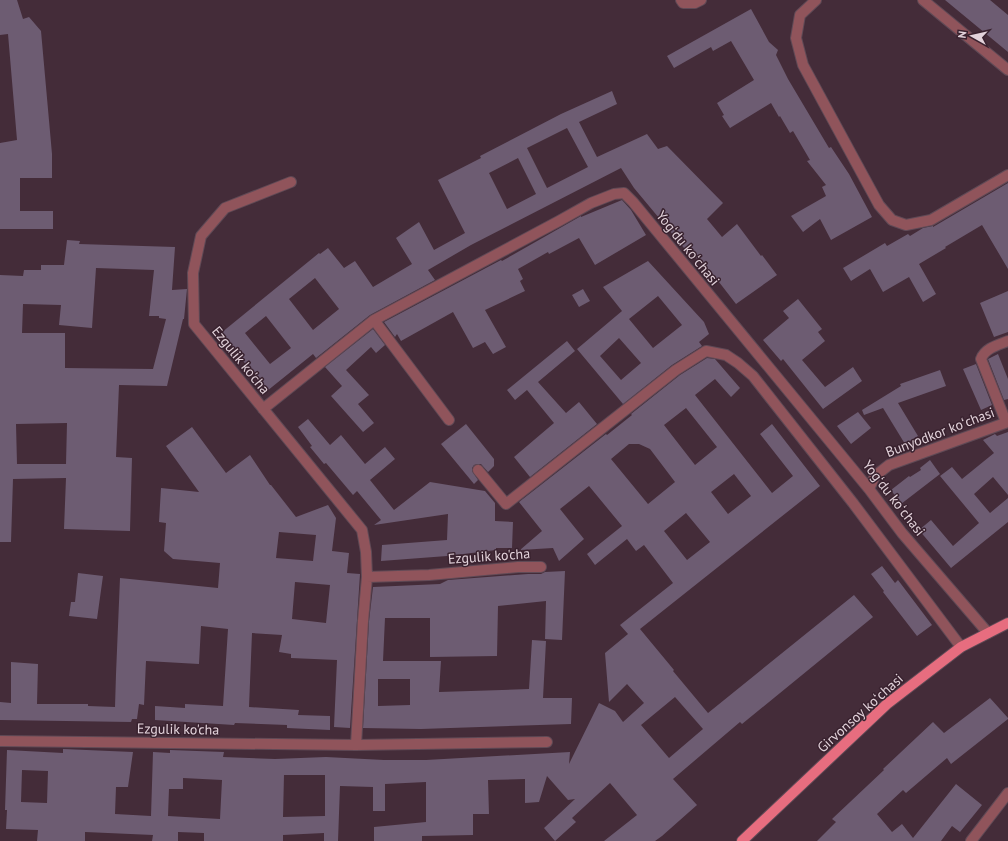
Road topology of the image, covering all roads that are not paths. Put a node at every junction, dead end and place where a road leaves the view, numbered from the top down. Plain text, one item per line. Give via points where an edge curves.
1 (681, 0) edge
2 (701, 0) edge
3 (816, 0) edge
4 (923, 0) edge
5 (1008, 70) edge
6 (1008, 175) edge
7 (291, 182) dead end
8 (374, 320) junction
9 (1008, 341) edge
10 (263, 409) junction
11 (449, 420) dead end
12 (1007, 422) edge
13 (478, 470) dead end
14 (869, 489) junction
15 (541, 567) dead end
16 (367, 577) junction
17 (1008, 623) edge
18 (988, 633) junction
19 (961, 647) junction
20 (0, 741) edge
21 (547, 742) dead end
22 (356, 745) junction
23 (1008, 793) edge
24 (742, 841) edge
25 (971, 841) edge

1 - 2 street via 683,3 695,3
3 - 6 street via 800,15 796,38 803,65 879,205 892,220 906,225 930,220
4 - 5 street
7 - 10 street, Ezgulik ko'cha via 225,208 201,236 193,273 194,324
8 - 10 street
8 - 11 street
8 - 14 street, Yogʻdu koʻchasi via 591,203 624,193
9 - 12 street via 989,349 981,359
10 - 16 street, Ezgulik ko'cha via 362,530
12 - 14 street, Bunyodkor koʻchasi via 889,465 875,476
13 - 19 street via 506,504 682,366 706,351 726,355 754,376
14 - 18 street, Yogʻdu koʻchasi via 902,533
15 - 16 street, Ezgulik ko'cha
16 - 22 street, Ezgulik ko'cha
17 - 18 main road, Girvonsoy koʻchasi
18 - 19 main road, Girvonsoy koʻchasi
19 - 24 main road, Girvonsoy koʻchasi via 887,704
20 - 22 street, Ezgulik ko'cha
21 - 22 street, Ezgulik ko'cha
23 - 25 street

